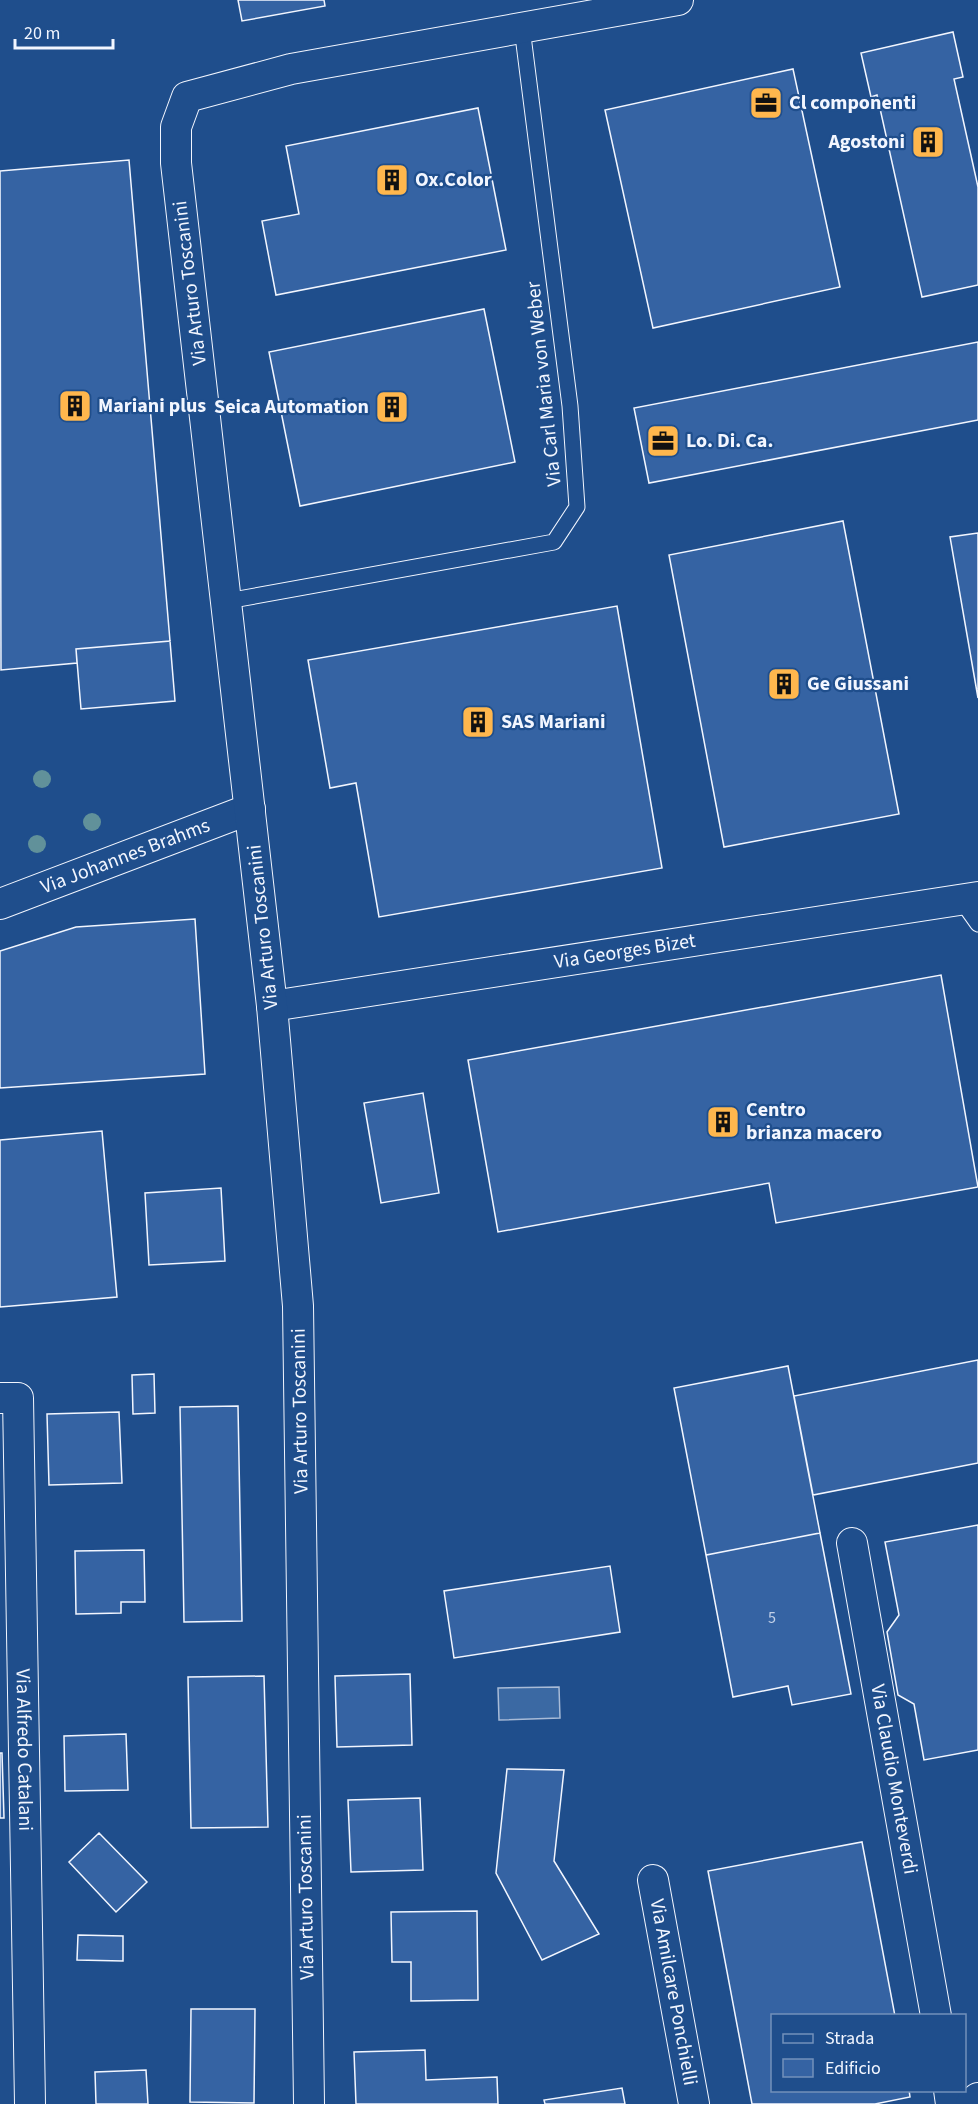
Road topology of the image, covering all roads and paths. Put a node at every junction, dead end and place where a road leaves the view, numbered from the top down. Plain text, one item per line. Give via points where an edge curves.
1 (678, 0) edge
2 (522, 28) junction
3 (227, 601) junction
4 (250, 809) junction
5 (1, 898) edge
6 (972, 907) edge
7 (272, 1006) junction
8 (9, 1398) edge
9 (852, 1543) dead end
10 (653, 1880) dead end
11 (936, 2014) edge
12 (978, 2098) edge
13 (30, 2104) edge
14 (309, 2104) edge
15 (694, 2104) edge
16 (971, 2104) edge

1 - 2 street
2 - 3 street, Via Arturo Toscanini via 291,69 187,97 176,127 176,163
2 - 3 lane, Via Carl Maria von Weber via 570,406 577,507 554,542
3 - 4 street, Via Arturo Toscanini
4 - 5 street, Via Johannes Brahms
4 - 7 street, Via Arturo Toscanini
6 - 7 street, Via Georges Bizet
7 - 14 street, Via Arturo Toscanini via 298,1306
8 - 13 street, Via Alfredo Catalani
9 - 11 street, Via Claudio Monteverdi
10 - 15 street, Via Amilcare Ponchielli
12 - 16 street

